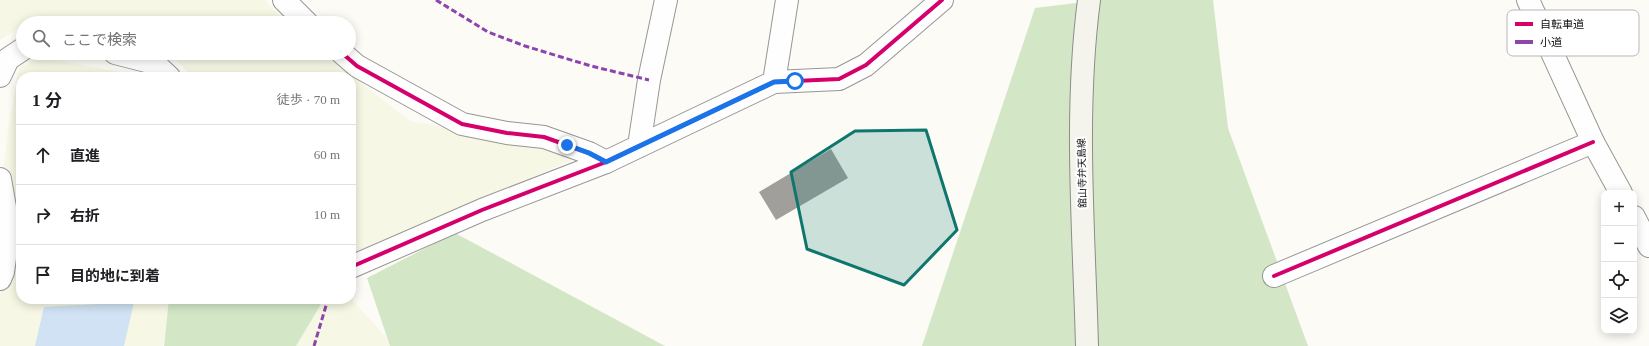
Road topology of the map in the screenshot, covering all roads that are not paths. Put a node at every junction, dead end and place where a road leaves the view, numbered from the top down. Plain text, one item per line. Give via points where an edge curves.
1 (284, 0) edge
2 (666, 0) edge
3 (787, 0) edge
4 (942, 0) edge
5 (1089, 0) edge
6 (1528, 0) edge
7 (1533, 10) edge
8 (300, 16) edge
9 (16, 53) edge
10 (1554, 56) edge
11 (143, 60) edge
12 (350, 60) edge
13 (164, 72) edge
14 (0, 76) edge
15 (774, 82) junction
16 (1593, 142) junction
17 (640, 146) junction
18 (606, 162) junction
19 (0, 179) edge
20 (1619, 190) edge
21 (356, 265) edge
22 (1274, 276) dead end
23 (0, 278) edge
24 (1087, 346) edge

1 - 8 street
2 - 17 street via 649,80
3 - 15 street
4 - 15 street via 866,65 839,79
5 - 24 main road, 舘山寺弁天島線 via 1081,122
6 - 7 street
9 - 14 street via 8,58
10 - 16 street
11 - 13 street via 154,63
12 - 18 street via 462,124 544,137
15 - 17 street
16 - 20 street
16 - 22 street
17 - 18 street
18 - 21 street via 482,210
19 - 23 street via 9,230

